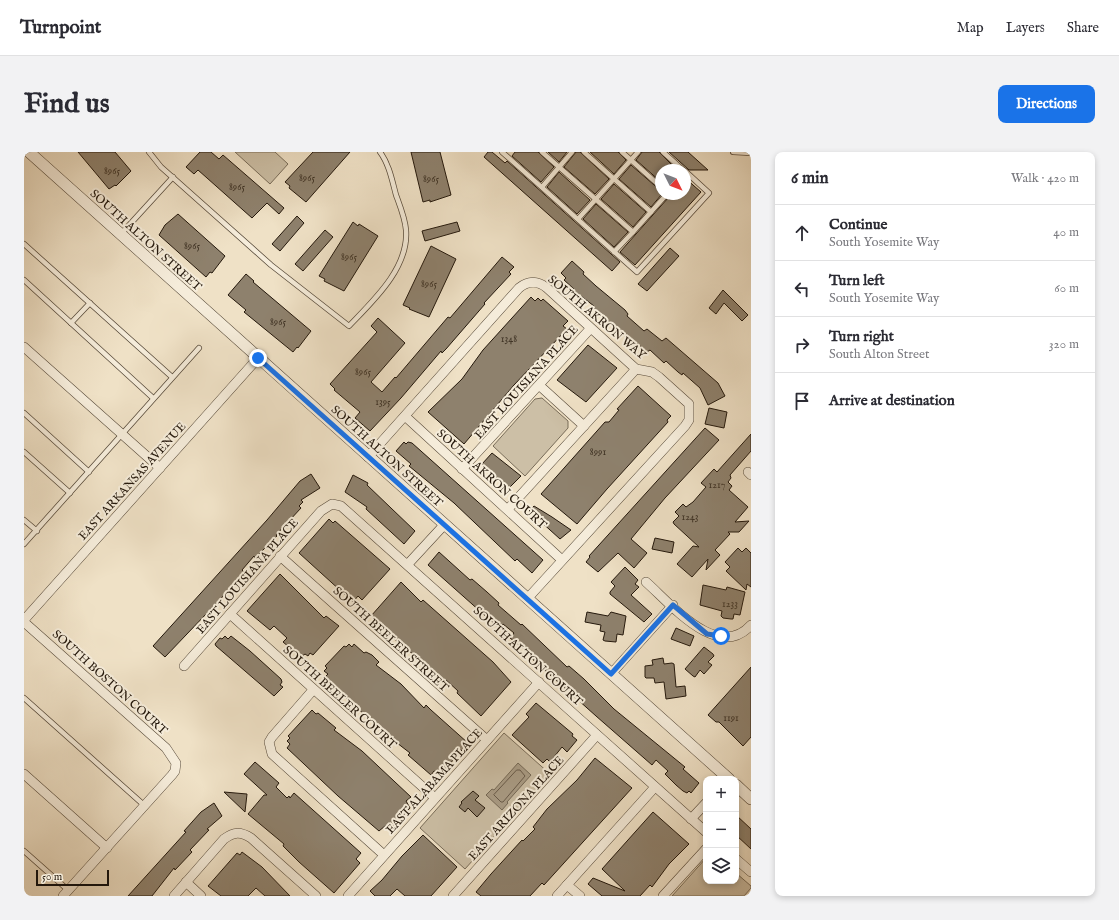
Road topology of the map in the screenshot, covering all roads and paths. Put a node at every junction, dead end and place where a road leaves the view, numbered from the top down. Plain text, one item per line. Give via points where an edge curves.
1 (29, 152) edge
2 (149, 152) edge
3 (380, 152) edge
4 (542, 152) edge
5 (572, 152) edge
6 (584, 152) edge
7 (622, 152) edge
8 (638, 152) edge
9 (663, 152) edge
10 (733, 152) edge
11 (506, 153) edge
12 (751, 153) edge
13 (631, 160) junction
14 (676, 164) edge
15 (559, 167) junction
16 (173, 177) junction
17 (691, 177) edge
18 (614, 179) junction
19 (655, 182) edge
20 (542, 187) junction
21 (596, 199) junction
22 (662, 200) edge
23 (651, 212) junction
24 (578, 219) junction
25 (633, 232) junction
26 (121, 234) junction
27 (24, 244) edge
28 (614, 252) junction
29 (24, 280) edge
30 (90, 303) junction
31 (71, 323) junction
32 (590, 329) junction
33 (24, 347) edge
34 (199, 348) dead end
35 (258, 358) junction
36 (636, 369) junction
37 (172, 377) junction
38 (540, 386) junction
39 (154, 398) junction
40 (24, 413) edge
41 (406, 417) junction
42 (584, 426) junction
43 (122, 434) junction
44 (24, 452) edge
45 (368, 457) junction
46 (160, 468) junction
47 (462, 469) junction
48 (89, 472) junction
49 (70, 493) junction
50 (332, 504) joint
51 (508, 509) junction
52 (24, 520) edge
53 (444, 525) junction
54 (36, 530) junction
55 (24, 544) edge
56 (280, 556) junction
57 (562, 560) junction
58 (408, 564) junction
59 (646, 582) dead end
60 (527, 599) junction
61 (673, 605) junction
62 (230, 614) junction
63 (24, 621) edge
64 (751, 625) edge
65 (184, 666) dead end
66 (611, 674) junction
67 (539, 682) junction
68 (313, 690) junction
69 (24, 698) edge
70 (597, 735) junction
71 (487, 740) junction
72 (24, 774) edge
73 (726, 776) edge
74 (655, 787) junction
75 (739, 788) edge
76 (435, 798) junction
77 (751, 799) edge
78 (145, 806) junction
79 (703, 806) edge
80 (691, 819) junction
81 (703, 829) edge
82 (106, 848) junction
83 (24, 851) edge
84 (703, 852) edge
85 (384, 855) junction
86 (739, 862) edge
87 (751, 872) edge
88 (186, 882) junction
89 (568, 885) junction
90 (66, 893) edge
91 (459, 894) edge
92 (174, 896) edge
93 (201, 896) edge
94 (316, 896) edge
95 (348, 896) edge
96 (557, 896) edge
97 (580, 896) edge
98 (663, 896) edge

1 - 26 street, SOUTH ALTON STREET
2 - 16 lane
3 - 16 lane via 386,161 405,225 406,238 401,257 391,277 349,326 271,265
4 - 15 lane
5 - 15 lane
6 - 18 lane
7 - 13 lane
8 - 13 lane
9 - 14 lane
10 - 12 lane
11 - 20 lane
13 - 18 lane
13 - 19 lane
15 - 20 lane
15 - 21 lane
16 - 26 lane
17 - 28 lane via 709,193 637,272
18 - 21 lane
18 - 23 lane
20 - 24 lane
21 - 24 lane
21 - 25 lane
22 - 23 lane
23 - 25 lane
24 - 28 lane
25 - 28 lane
26 - 35 street, SOUTH ALTON STREET
27 - 30 lane
29 - 31 lane
30 - 31 lane
30 - 37 lane
31 - 39 lane
32 - 36 street, SOUTH AKRON WAY
32 - 38 street, EAST LOUISIANA PLACE
32 - 41 street, SOUTH AKRON WAY via 541,284 524,284
33 - 43 street
34 - 37 lane
35 - 45 street, SOUTH ALTON STREET
35 - 46 street, EAST ARKANSAS AVENUE
36 - 42 street
36 - 57 street, SOUTH AKRON WAY via 652,372 680,394 689,404 689,420
37 - 39 lane
38 - 42 street
38 - 47 street, EAST LOUISIANA PLACE
39 - 43 lane
40 - 48 lane
41 - 45 street, SOUTH AKRON WAY
41 - 47 street, SOUTH AKRON COURT
42 - 51 street
43 - 46 street
43 - 48 lane
44 - 49 lane
45 - 53 street, SOUTH ALTON STREET
46 - 63 street, EAST ARKANSAS AVENUE
47 - 51 street, SOUTH AKRON COURT
48 - 49 lane
49 - 54 lane
50 - 56 street, EAST LOUISIANA PLACE via 321,511
50 - 58 street, SOUTH ALTON COURT via 345,509
51 - 57 street, SOUTH AKRON COURT
52 - 54 lane
53 - 58 street
53 - 60 street, SOUTH ALTON STREET
54 - 55 lane
56 - 62 street, EAST LOUISIANA PLACE
56 - 71 street, SOUTH BEELER STREET
57 - 60 street, SOUTH AKRON WAY
58 - 67 street, SOUTH ALTON COURT
59 - 61 street
60 - 66 street, SOUTH ALTON STREET
61 - 64 street via 707,634 732,638 743,634
61 - 66 street
62 - 65 street, EAST LOUISIANA PLACE
62 - 68 street, SOUTH BEELER COURT
63 - 78 street, SOUTH BOSTON COURT via 166,748 176,763 175,771
66 - 73 street, SOUTH ALTON STREET
67 - 70 street, SOUTH ALTON COURT
67 - 71 street, EAST ALABAMA PLACE
68 - 76 street, SOUTH BEELER COURT
68 - 85 street via 272,737 269,742 272,754
69 - 78 lane
70 - 74 street, SOUTH ALTON COURT
70 - 91 street, EAST ARIZONA PLACE
71 - 76 street, EAST ALABAMA PLACE
72 - 82 street
74 - 80 street, SOUTH ALTON COURT
74 - 89 street
75 - 77 street, SOUTH ALTON STREET
76 - 85 street, EAST ALABAMA PLACE
78 - 82 street
79 - 80 street
80 - 81 street, SOUTH ALTON COURT
82 - 90 street
83 - 90 lane
84 - 98 street
85 - 95 street, EAST ALABAMA PLACE
86 - 87 street
88 - 92 street
88 - 93 street
88 - 94 street via 224,839 240,832 251,838
89 - 96 street
89 - 97 street

